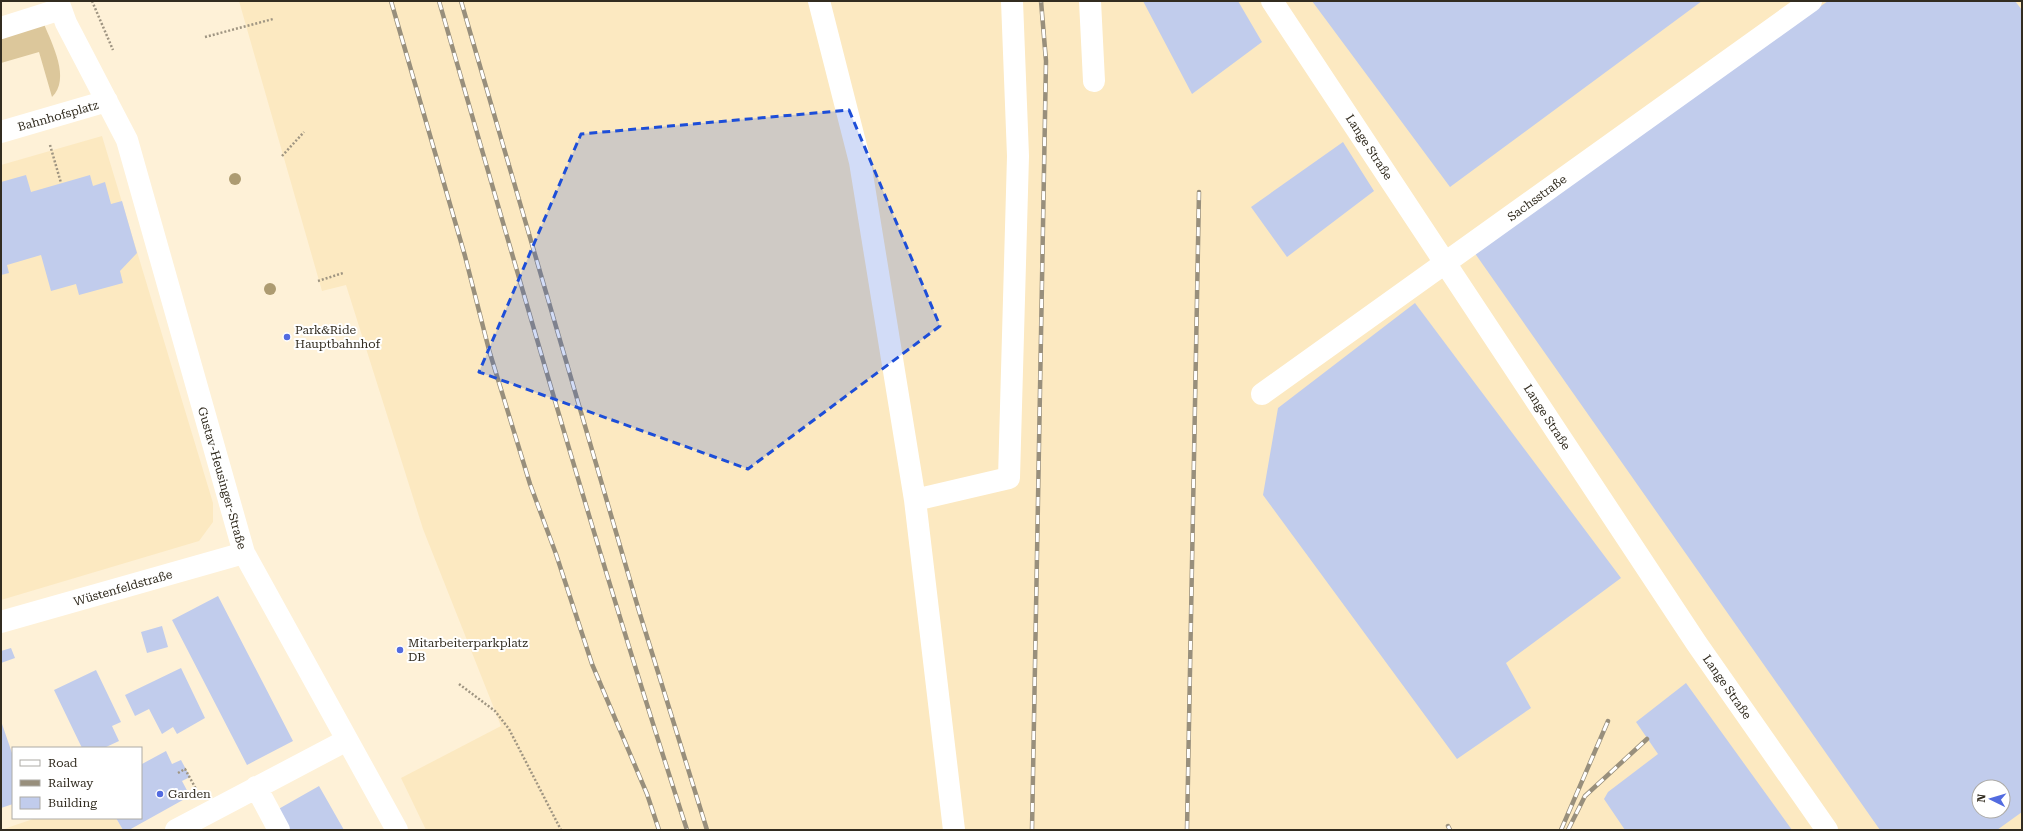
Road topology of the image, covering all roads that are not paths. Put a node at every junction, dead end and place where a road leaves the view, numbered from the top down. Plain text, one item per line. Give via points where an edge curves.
1 (819, 1) edge
2 (1012, 1) edge
3 (1090, 1) edge
4 (1272, 1) edge
5 (1811, 1) edge
6 (54, 4) edge
7 (7, 21) edge
8 (1094, 80) dead end
9 (107, 101) junction
10 (1, 132) edge
11 (1446, 263) junction
12 (1262, 394) dead end
13 (915, 500) junction
14 (244, 553) junction
15 (1, 622) edge
16 (347, 740) junction
17 (256, 787) junction
18 (176, 830) edge
19 (279, 830) edge
20 (397, 830) edge
21 (954, 830) edge
22 (1828, 830) edge

1 - 13 street via 860,162
2 - 13 street via 1018,156 1009,478
3 - 8 street
4 - 11 street, Lange Straße
5 - 11 street, Sachsstraße
6 - 7 street, Bahnhofsplatz
6 - 9 street, Bahnhofsplatz
9 - 10 street, Bahnhofsplatz
9 - 14 street, Gustav-Heusinger-Straße via 127,140 136,168
11 - 12 street, Sachsstraße
11 - 22 street, Lange Straße via 1697,644
13 - 21 street
14 - 15 street, Wüstenfeldstraße
14 - 16 street, Gustav-Heusinger-Straße
16 - 17 street
16 - 20 street, Gustav-Heusinger-Straße
17 - 18 street
17 - 19 street

